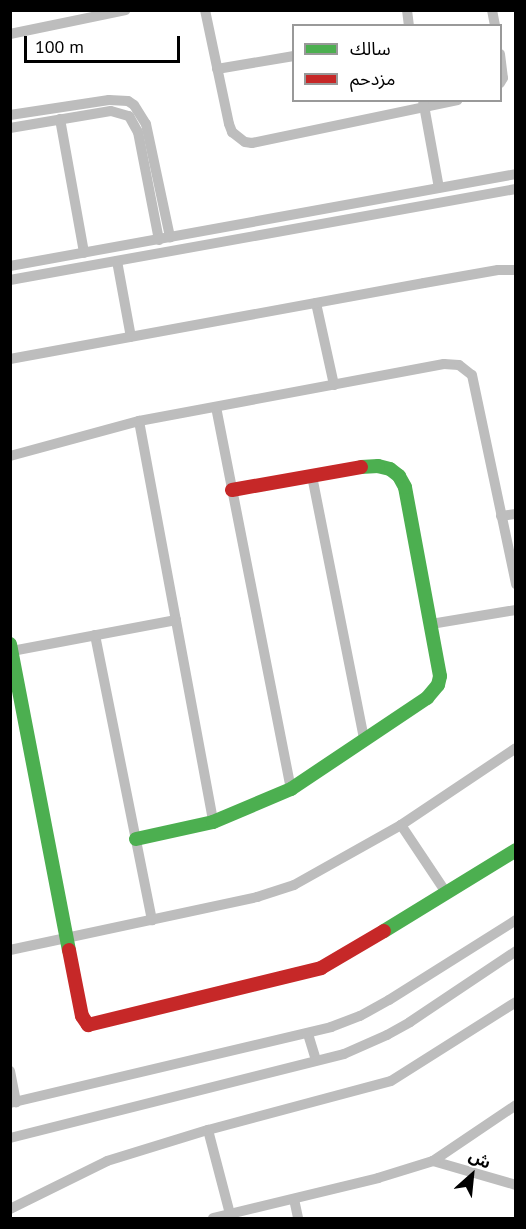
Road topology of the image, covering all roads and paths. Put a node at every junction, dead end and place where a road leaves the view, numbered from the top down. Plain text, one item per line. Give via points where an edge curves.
1 (126, 10) edge
2 (205, 10) edge
3 (10, 34) edge
4 (292, 56) edge
5 (217, 69) junction
6 (441, 102) edge
7 (10, 103) edge
8 (424, 104) edge
9 (12, 115) edge
10 (60, 119) junction
11 (10, 128) edge
12 (516, 174) edge
13 (439, 188) junction
14 (516, 189) edge
15 (230, 226) junction
16 (164, 238) junction
17 (232, 240) junction
18 (84, 253) junction
19 (117, 261) junction
20 (10, 266) edge
21 (516, 270) edge
22 (10, 280) edge
23 (316, 303) junction
24 (131, 337) junction
25 (10, 359) edge
26 (334, 385) junction
27 (216, 407) junction
28 (139, 421) junction
29 (10, 456) edge
30 (312, 476) junction
31 (232, 490) junction
32 (516, 514) edge
33 (501, 516) junction
34 (516, 584) edge
35 (516, 609) edge
36 (176, 620) junction
37 (430, 624) junction
38 (95, 635) junction
39 (11, 647) edge
40 (364, 739) junction
41 (516, 748) edge
42 (291, 789) junction
43 (213, 822) junction
44 (401, 825) junction
45 (136, 839) junction
46 (516, 850) edge
47 (447, 894) junction
48 (152, 920) junction
49 (516, 920) edge
50 (69, 937) junction
51 (10, 950) edge
52 (516, 951) edge
53 (516, 1002) edge
54 (308, 1034) junction
55 (316, 1060) junction
56 (10, 1071) edge
57 (13, 1103) edge
58 (516, 1105) edge
59 (208, 1130) junction
60 (10, 1138) edge
61 (434, 1161) junction
62 (516, 1185) edge
63 (294, 1199) junction
64 (10, 1209) edge
65 (230, 1214) junction
66 (213, 1218) edge
67 (298, 1218) edge

1 - 3 street
2 - 5 street
4 - 5 street
5 - 8 street via 232,132 252,143
6 - 8 street
7 - 9 street
8 - 13 street
9 - 16 street via 109,100 134,105 146,124
10 - 11 street
10 - 16 street via 111,111 120,112 135,123
10 - 18 street
12 - 13 street
13 - 15 street
14 - 17 street
15 - 16 street
15 - 17 street
16 - 18 street
17 - 19 street
18 - 20 street
19 - 22 street
19 - 24 street
21 - 23 street
23 - 24 street
23 - 26 street
24 - 25 street
26 - 27 street
26 - 33 street via 459,364 472,375
27 - 28 street
27 - 31 street
28 - 29 street
28 - 36 street
30 - 31 street
30 - 37 street via 378,466 399,476 405,487
30 - 40 street
31 - 42 street
32 - 33 street
33 - 34 street
35 - 37 street
36 - 38 street
36 - 43 street
37 - 40 street via 440,676 438,685 427,698
38 - 39 street
38 - 45 street
39 - 50 street
40 - 42 street
41 - 44 street
42 - 43 street
43 - 45 street
44 - 47 street
44 - 48 street via 284,889
45 - 48 street
46 - 47 street
47 - 50 street via 321,968 94,1026 82,1017
48 - 50 street
49 - 54 street via 360,1016
50 - 51 street
52 - 55 street via 387,1035 344,1054
53 - 59 street via 391,1081
54 - 55 street
54 - 57 street
55 - 60 street
56 - 57 street
58 - 61 street
59 - 64 street via 107,1161
59 - 65 street
61 - 62 street
61 - 63 street
63 - 65 street
63 - 67 street
65 - 66 street

